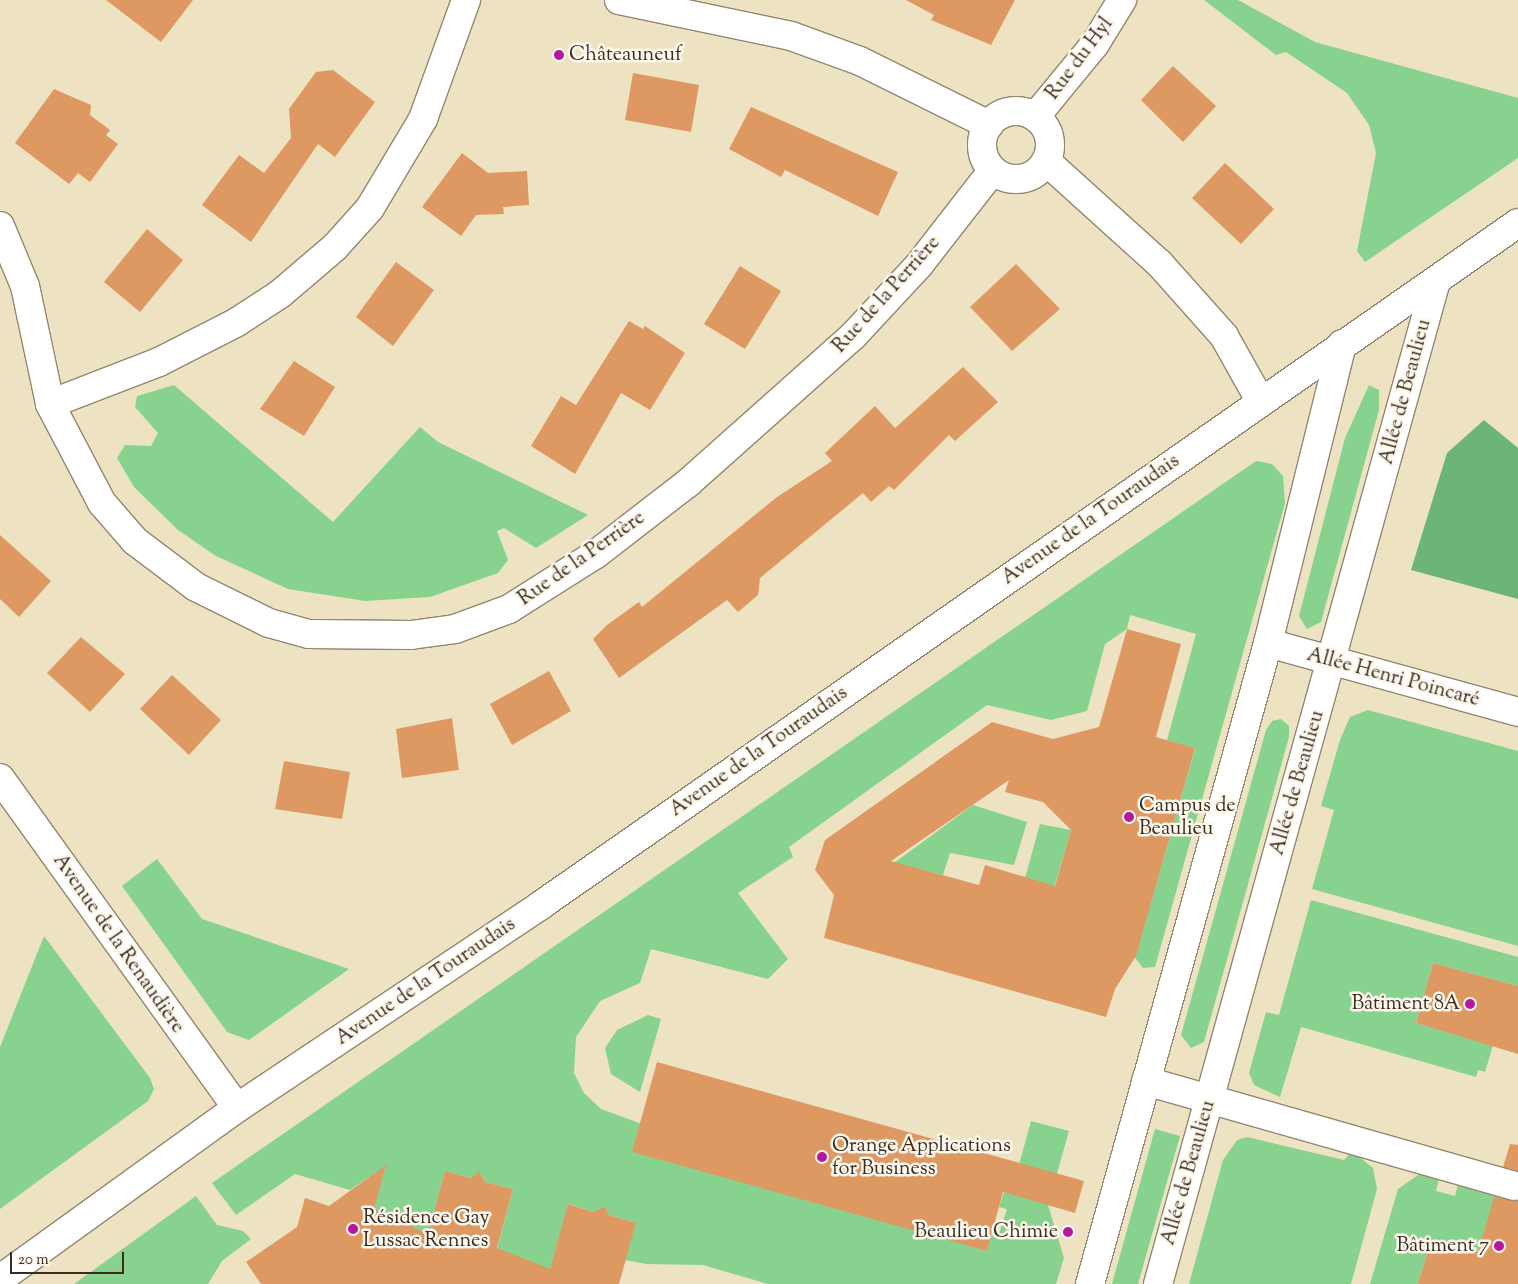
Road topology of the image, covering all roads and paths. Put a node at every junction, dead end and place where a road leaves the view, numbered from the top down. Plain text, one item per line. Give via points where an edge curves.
1 (466, 0) edge
2 (619, 0) edge
3 (1122, 0) edge
4 (1036, 117) junction
5 (989, 125) junction
6 (1046, 162) junction
7 (993, 170) junction
8 (1518, 223) edge
9 (0, 226) edge
10 (1436, 281) junction
11 (1342, 344) junction
12 (1262, 402) junction
13 (50, 404) junction
14 (1268, 643) junction
15 (1333, 660) junction
16 (1518, 712) edge
17 (0, 778) edge
18 (1146, 1081) junction
19 (1210, 1101) junction
20 (237, 1108) junction
21 (1514, 1186) dead end
22 (0, 1280) edge
23 (1090, 1284) edge
24 (1158, 1284) edge

1 - 13 street via 423,119 370,208 335,247 280,294 236,322 159,362
2 - 5 street via 791,36 887,73
3 - 4 street, Rue du Hyl via 1095,44
4 - 5 street via 1020,111 1003,114
4 - 6 street via 1050,136
5 - 7 street via 982,147
6 - 7 street via 1024,178 1012,179
6 - 12 street via 1159,263 1224,336
7 - 13 street, Rue de la Perrière via 919,265 853,336 772,412 688,483 564,576 510,609 455,629 412,635 309,634 228,605 160,563 113,516 102,503
8 - 10 street, Avenue de la Touraudais
9 - 13 street, Rue de la Perrière via 26,286
10 - 11 street, Avenue de la Touraudais
10 - 15 street, Allée de Beaulieu
11 - 12 street, Avenue de la Touraudais
11 - 14 street
12 - 20 street, Avenue de la Touraudais via 541,905
14 - 15 street, Allée Henri Poincaré
14 - 18 street
15 - 16 street, Allée Henri Poincaré
15 - 19 street, Allée de Beaulieu
17 - 20 street, Avenue de la Renaudière
18 - 19 street
18 - 23 street
19 - 21 street
19 - 24 street, Allée de Beaulieu
20 - 22 street, Avenue de la Touraudais

